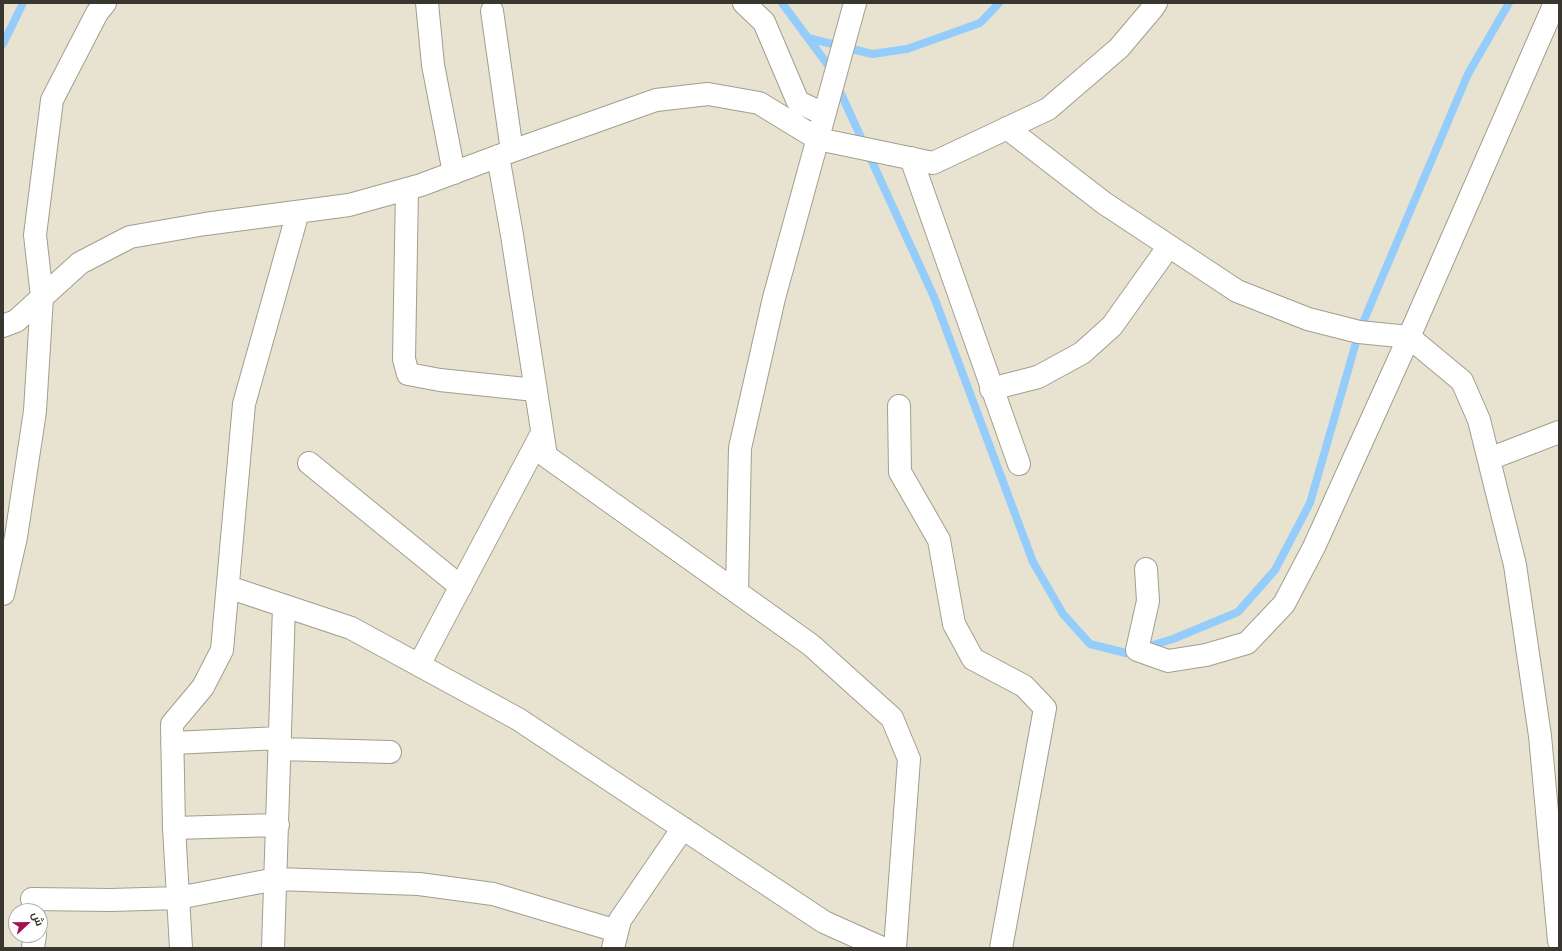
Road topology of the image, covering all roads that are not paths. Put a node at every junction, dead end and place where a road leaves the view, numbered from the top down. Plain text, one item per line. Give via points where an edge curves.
1 (105, 3) edge
2 (427, 3) edge
3 (744, 3) edge
4 (855, 3) edge
5 (1156, 3) edge
6 (1554, 3) edge
7 (492, 11) dead end
8 (824, 114) junction
9 (1007, 128) junction
10 (818, 139) junction
11 (505, 154) junction
12 (911, 158) junction
13 (454, 173) junction
14 (407, 189) junction
15 (298, 212) junction
16 (1168, 246) junction
17 (42, 297) junction
18 (3, 326) edge
19 (1409, 337) junction
20 (991, 389) junction
21 (536, 390) junction
22 (899, 406) dead end
23 (542, 432) junction
24 (1559, 432) edge
25 (1489, 459) junction
26 (309, 463) dead end
27 (1019, 464) dead end
28 (1146, 569) dead end
29 (461, 586) junction
30 (228, 587) junction
31 (737, 592) junction
32 (3, 594) edge
33 (284, 606) junction
34 (419, 665) junction
35 (172, 743) junction
36 (280, 743) junction
37 (390, 752) dead end
38 (278, 825) junction
39 (174, 828) junction
40 (682, 828) junction
41 (276, 879) junction
42 (178, 898) junction
43 (32, 899) dead end
44 (615, 940) edge
45 (1559, 941) edge
46 (181, 948) edge
47 (273, 948) edge
48 (882, 948) edge
49 (895, 948) edge
50 (1001, 948) edge

1 - 17 street via 97,13 52,100 34,235
2 - 13 street via 433,65
3 - 8 street via 764,22 798,102
4 - 8 street
5 - 9 street via 1119,48 1048,109
6 - 19 street
7 - 11 street
8 - 10 street
9 - 12 street via 933,164
9 - 16 street via 1104,203
10 - 11 street via 759,103 708,94 656,100
10 - 12 street
10 - 31 street via 774,298 740,448
11 - 13 street
11 - 21 street via 512,235
12 - 20 street
13 - 14 street
14 - 15 street via 349,205
14 - 21 street via 404,359 408,374
15 - 17 street via 130,237 80,263
15 - 30 street via 244,404
16 - 19 street via 1237,291 1308,319 1359,332
16 - 20 street via 1112,326 1082,353 1038,377
17 - 18 street via 16,321
17 - 32 street via 35,411 16,537
19 - 25 street via 1462,381 1479,420
19 - 28 street via 1314,547 1284,604 1247,643 1206,655 1168,661 1137,650 1148,601
20 - 27 street
21 - 23 street
22 - 50 street via 900,472 939,540 954,624 973,659 1024,686 1045,708
23 - 29 street
23 - 31 street via 546,456
24 - 25 street
25 - 45 street via 1515,565 1540,736
26 - 29 street
29 - 34 street
30 - 33 street
30 - 35 street via 222,650 203,687 172,724
31 - 49 street via 811,644 892,718 909,760
33 - 34 street via 351,628
33 - 36 street
34 - 40 street via 518,719
35 - 36 street
35 - 39 street
36 - 37 street
36 - 38 street
38 - 39 street
38 - 41 street
39 - 42 street
40 - 44 street via 620,920
40 - 48 street via 824,922
41 - 42 street
41 - 44 street via 418,884 493,894
41 - 47 street
42 - 43 street
42 - 46 street

